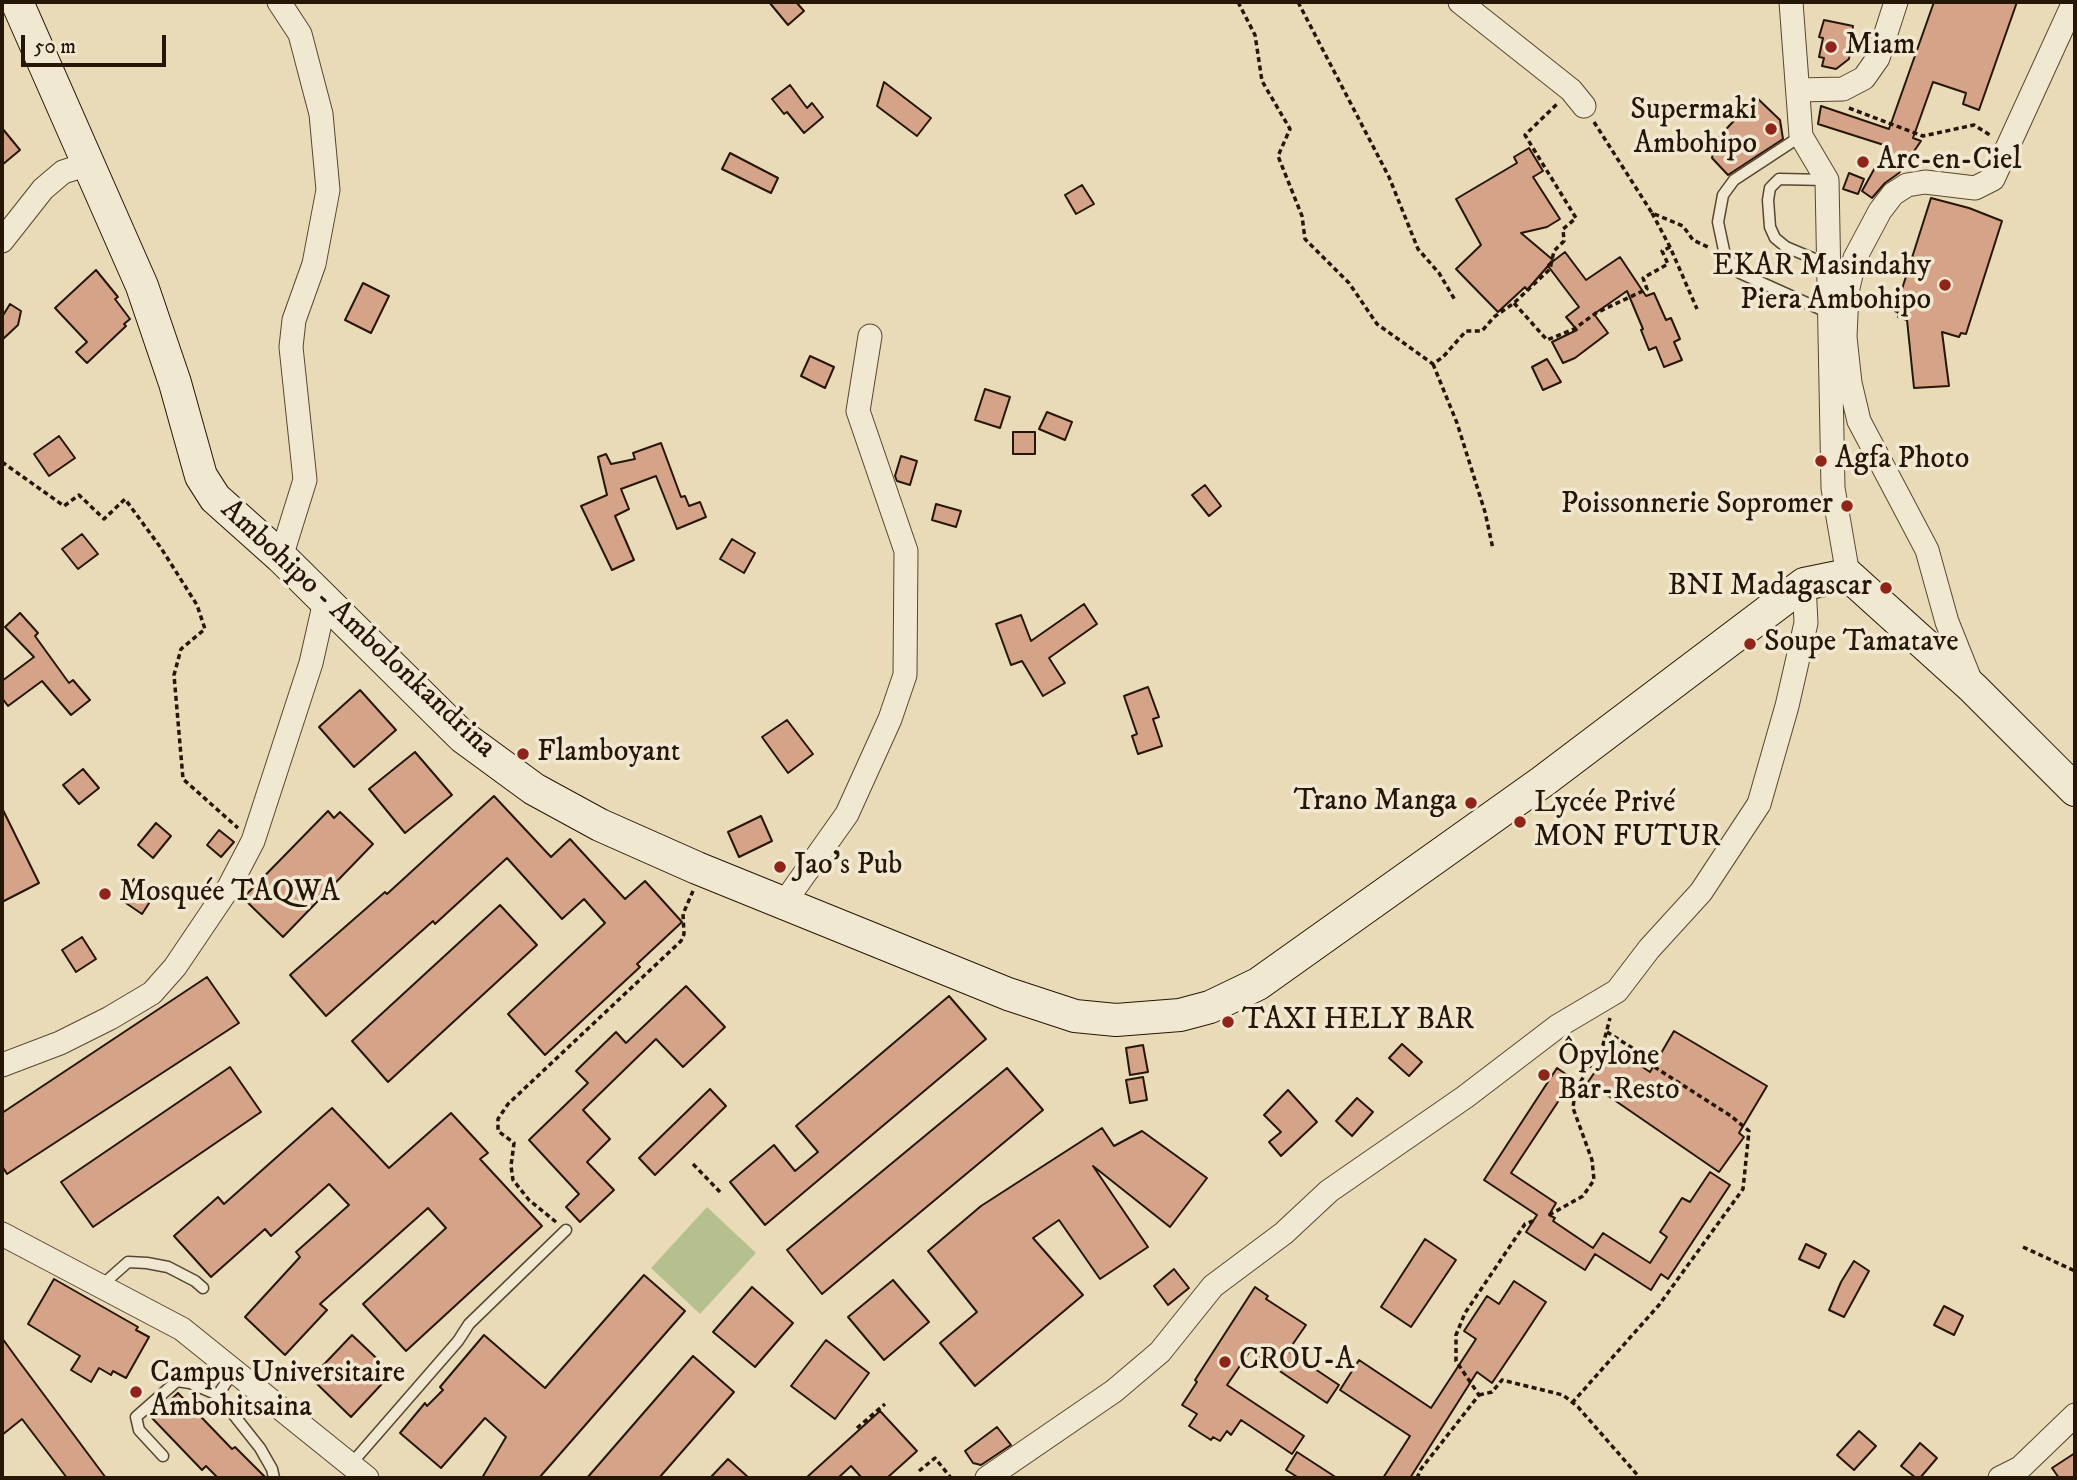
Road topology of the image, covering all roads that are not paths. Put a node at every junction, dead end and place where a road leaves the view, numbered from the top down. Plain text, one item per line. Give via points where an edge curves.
1 (17, 2) edge
2 (279, 2) edge
3 (1460, 2) edge
4 (1791, 2) edge
5 (1896, 2) edge
6 (2074, 2) edge
7 (1798, 90) junction
8 (1578, 98) road end
9 (1801, 136) junction
10 (88, 164) junction
11 (1827, 180) junction
12 (2, 241) edge
13 (1830, 265) junction
14 (1831, 314) junction
15 (870, 336) dead end
16 (281, 557) junction
17 (1848, 575) junction
18 (1804, 584) junction
19 (325, 601) junction
20 (1973, 688) junction
21 (2075, 790) edge
22 (784, 903) junction
23 (2, 1065) edge
24 (566, 1230) road end
25 (2, 1234) edge
26 (101, 1286) junction
27 (204, 1288) dead end
28 (234, 1370) junction
29 (218, 1395) junction
30 (2075, 1415) edge
31 (163, 1456) dead end
32 (359, 1471) edge
33 (2018, 1475) edge
34 (274, 1478) edge
35 (987, 1478) edge

1 - 10 street, Ambohipo - Ambolonkandrina
2 - 16 street via 300,34 321,114 328,190 314,264 294,320 292,347 305,480
3 - 8 street
4 - 7 street
5 - 7 street via 1878,58 1864,78 1843,89
6 - 20 street via 1993,179 1975,188 1925,182 1907,185 1894,194 1855,258 1847,292 1845,337 1859,421 1927,550 1947,622
7 - 9 street
9 - 11 street
9 - 14 lane via 1734,180 1723,195 1718,222 1725,255 1740,273
10 - 12 street via 63,172 43,189
10 - 16 street, Ambohipo - Ambolonkandrina via 142,286 201,476 215,498
11 - 13 street
11 - 13 lane via 1779,179 1770,188 1768,200 1775,238
13 - 14 street
14 - 17 street via 1833,488
15 - 22 street via 858,411 906,551 905,675 847,814
16 - 19 street, Ambohipo - Ambolonkandrina
17 - 18 street, Ambohipo - Ambolonkandrina
17 - 20 street
18 - 22 street, Ambohipo - Ambolonkandrina via 1548,778 1258,984 1210,1007 1180,1015 1116,1020 1075,1016 1007,995
18 - 35 street via 1806,623 1759,804 1701,892 1617,991 1558,1026 1329,1191 1284,1233 1213,1286 1160,1352 1114,1391
19 - 22 street, Ambohipo - Ambolonkandrina via 463,737 534,789 600,825
19 - 23 street via 311,663 253,841 229,887 175,967 152,993 60,1043
20 - 21 street
24 - 32 lane via 469,1324
25 - 26 street
26 - 27 lane via 128,1262 137,1262 168,1267
26 - 28 street via 182,1329
28 - 29 lane
28 - 32 street
29 - 31 lane via 177,1381 136,1417 139,1430
29 - 34 lane via 260,1448
30 - 33 street

